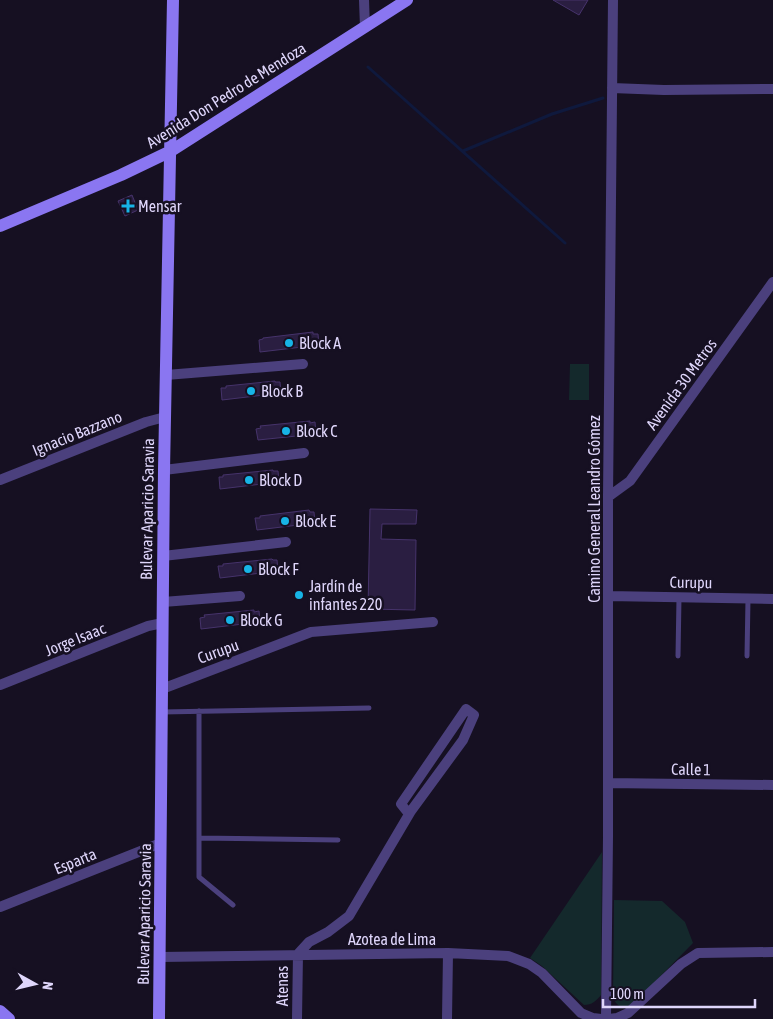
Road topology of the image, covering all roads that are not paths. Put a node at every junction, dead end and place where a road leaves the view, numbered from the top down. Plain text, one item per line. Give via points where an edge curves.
1 (173, 0) edge
2 (364, 0) edge
3 (407, 0) edge
4 (613, 0) edge
5 (365, 26) junction
6 (612, 88) junction
7 (773, 89) edge
8 (171, 151) junction
9 (0, 226) edge
10 (773, 282) edge
11 (303, 364) dead end
12 (166, 375) junction
13 (165, 417) junction
14 (304, 453) dead end
15 (164, 470) junction
16 (0, 480) edge
17 (608, 497) junction
18 (286, 542) dead end
19 (163, 556) junction
20 (240, 596) dead end
21 (608, 596) junction
22 (679, 597) junction
23 (748, 598) junction
24 (773, 599) edge
25 (163, 602) junction
26 (433, 622) dead end
27 (162, 623) junction
28 (678, 656) dead end
29 (747, 656) dead end
30 (0, 685) edge
31 (162, 689) junction
32 (370, 708) dead end
33 (199, 711) junction
34 (162, 712) junction
35 (608, 783) junction
36 (773, 785) edge
37 (409, 814) junction
38 (199, 838) junction
39 (338, 840) dead end
40 (161, 843) junction
41 (232, 905) dead end
42 (0, 907) edge
43 (773, 952) edge
44 (448, 953) junction
45 (298, 954) junction
46 (160, 957) junction
47 (0, 1011) edge
48 (9, 1019) edge
49 (159, 1019) edge
50 (297, 1019) edge
51 (447, 1019) edge
52 (601, 1019) edge
53 (608, 1019) edge

1 - 8 street, Bulevar Aparicio Saravia
2 - 5 street
3 - 5 street, Avenida Don Pedro de Mendoza
4 - 6 street, Camino General Leandro Gómez
5 - 8 street, Avenida Don Pedro de Mendoza
6 - 7 street
6 - 17 street, Camino General Leandro Gómez
8 - 9 street, Avenida Don Pedro de Mendoza
8 - 12 street, Bulevar Aparicio Saravia
10 - 17 street, Avenida 30 Metros via 630,482
11 - 12 street
12 - 13 street, Bulevar Aparicio Saravia
13 - 15 street, Bulevar Aparicio Saravia
13 - 16 street, Ignacio Bazzano
14 - 15 street
15 - 19 street, Bulevar Aparicio Saravia
17 - 21 street, Camino General Leandro Gómez
18 - 19 street
19 - 25 street, Bulevar Aparicio Saravia
20 - 25 street
21 - 22 street, Curupu
21 - 35 street, Camino General Leandro Gómez
22 - 23 street, Curupu
22 - 28 lane
23 - 24 street, Curupu
23 - 29 lane
25 - 27 street, Bulevar Aparicio Saravia
26 - 31 street, Curupu via 311,632
27 - 30 street, Jorge Isaac
27 - 31 street, Bulevar Aparicio Saravia
31 - 34 street, Bulevar Aparicio Saravia
32 - 33 lane
33 - 34 lane
33 - 38 lane
34 - 40 street, Bulevar Aparicio Saravia
35 - 36 street, Calle 1
35 - 53 street, Camino General Leandro Gómez
37 - 37 street via 463,740 474,715 466,709 400,804
37 - 45 street via 349,916 309,942
38 - 39 lane
38 - 41 lane via 199,877
40 - 42 street, Esparta
40 - 46 street, Bulevar Aparicio Saravia
43 - 53 street via 698,953 681,964 628,1013
44 - 45 street, Azotea de Lima
44 - 51 street
44 - 52 street, Azotea de Lima via 495,954 518,959 542,973 581,1013
45 - 46 street, Azotea de Lima
45 - 50 street, Atenas
46 - 49 street, Bulevar Aparicio Saravia
47 - 48 street

